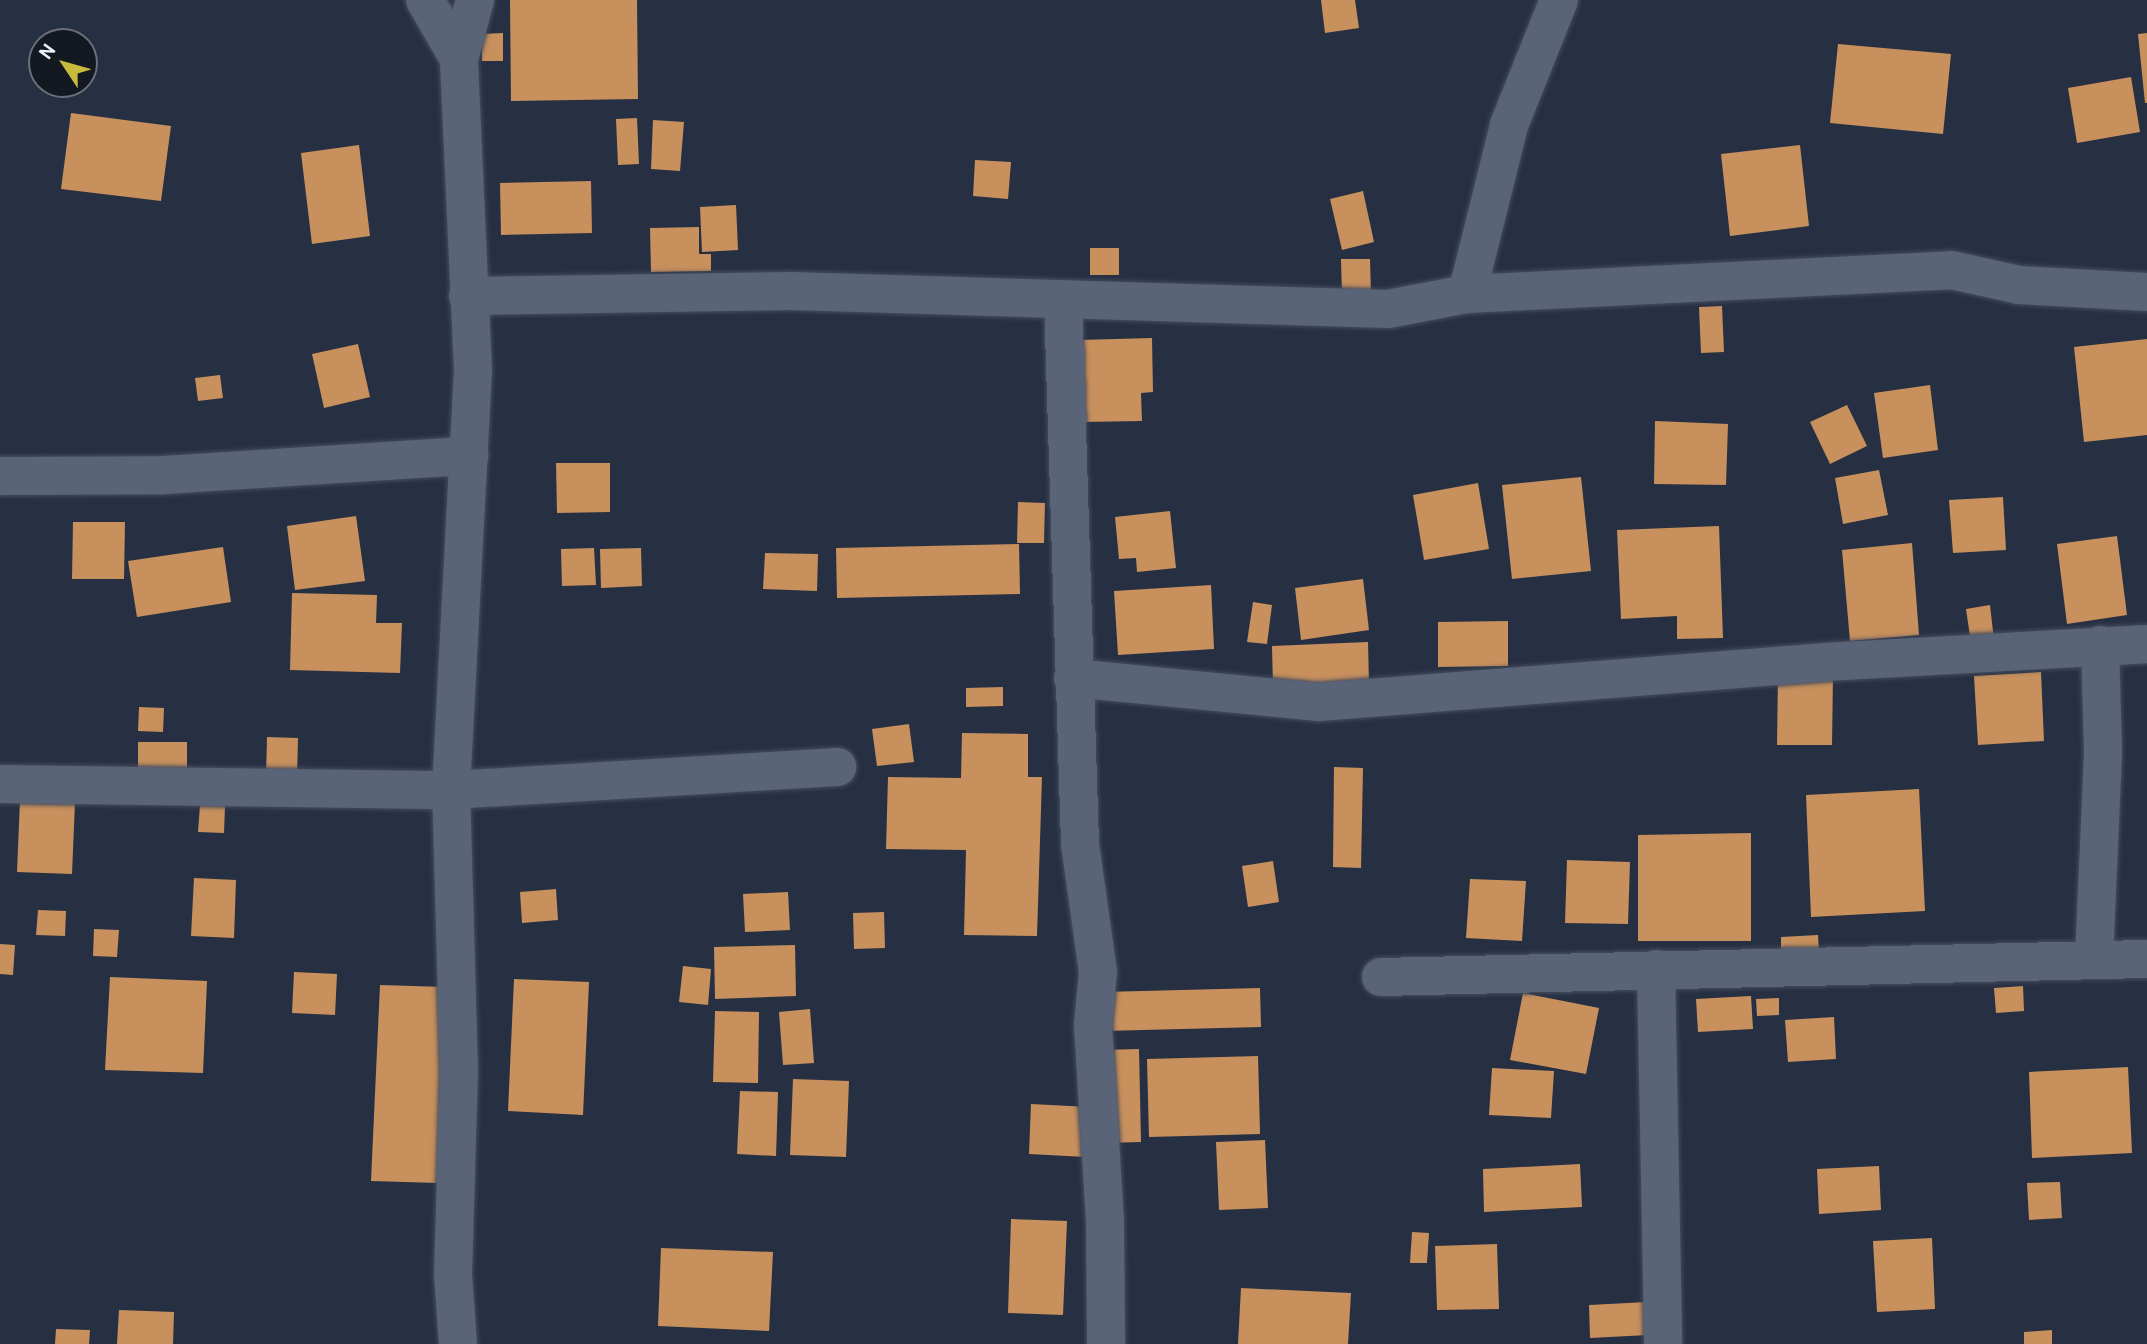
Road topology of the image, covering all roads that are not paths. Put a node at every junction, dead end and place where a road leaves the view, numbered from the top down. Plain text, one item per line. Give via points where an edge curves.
1 (425, 0) edge
2 (475, 0) edge
3 (1559, 0) edge
4 (460, 59) junction
5 (2147, 292) edge
6 (1467, 294) junction
7 (468, 296) junction
8 (1063, 300) junction
9 (469, 456) junction
10 (0, 476) edge
11 (2147, 644) edge
12 (2100, 645) junction
13 (1073, 678) junction
14 (837, 767) dead end
15 (0, 784) edge
16 (451, 790) junction
17 (2147, 959) edge
18 (2094, 960) junction
19 (1656, 969) junction
20 (1381, 977) dead end
21 (458, 1344) edge
22 (1106, 1344) edge
23 (1663, 1344) edge

1 - 4 street
2 - 4 street
3 - 6 street via 1509,125
4 - 7 street
5 - 6 street via 2019,285 1951,270
6 - 8 street via 1388,309
7 - 8 street via 791,291
7 - 9 street via 473,370
8 - 13 street
9 - 10 street via 164,475
9 - 16 street
11 - 12 street
12 - 13 street via 1319,702
12 - 18 street via 2104,716
13 - 22 street via 1080,844 1098,972 1093,1025
14 - 16 street
15 - 16 street
16 - 21 street via 459,1072 453,1274
17 - 18 street
18 - 19 street
19 - 20 street
19 - 23 street

